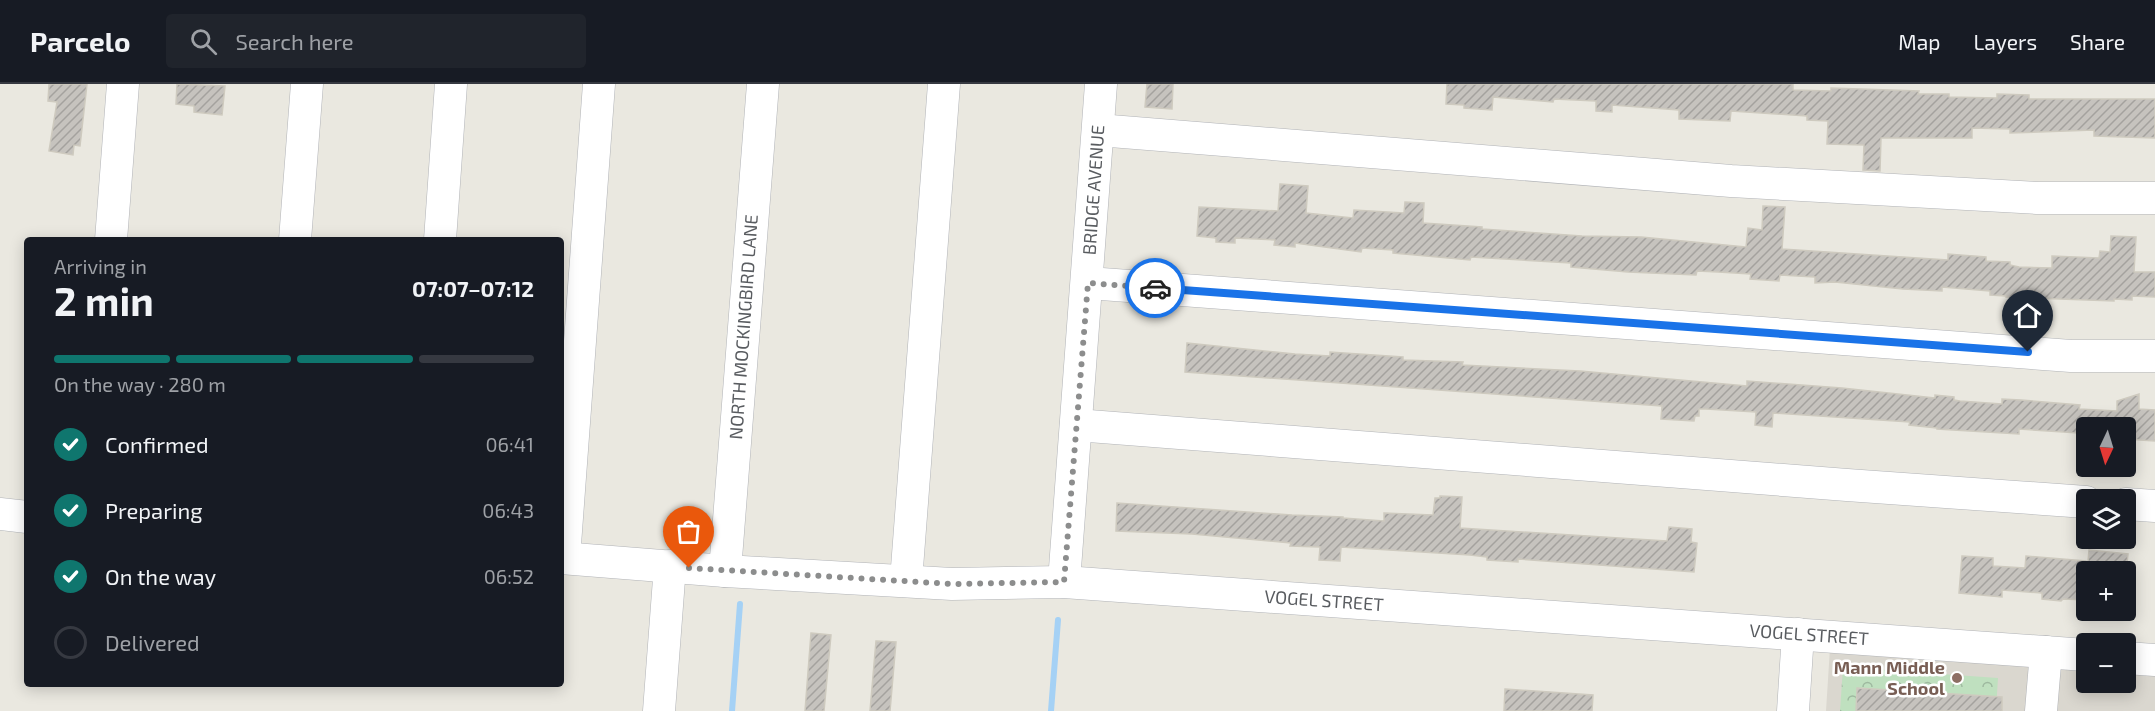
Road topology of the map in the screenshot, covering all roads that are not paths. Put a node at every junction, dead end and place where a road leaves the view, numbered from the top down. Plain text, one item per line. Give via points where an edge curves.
1 (123, 84) edge
2 (307, 84) edge
3 (452, 84) edge
4 (599, 84) edge
5 (763, 84) edge
6 (944, 84) edge
7 (1101, 84) edge
8 (1098, 130) junction
9 (2155, 198) edge
10 (111, 237) edge
11 (295, 237) edge
12 (440, 237) edge
13 (1088, 283) junction
14 (2155, 356) edge
15 (1076, 425) junction
16 (2076, 500) edge
17 (2136, 505) edge
18 (2155, 506) edge
19 (0, 514) edge
20 (24, 516) edge
21 (564, 532) edge
22 (564, 558) edge
23 (670, 566) junction
24 (725, 571) junction
25 (906, 581) junction
26 (1064, 582) junction
27 (1798, 634) junction
28 (2046, 652) junction
29 (2076, 654) edge
30 (2136, 659) edge
31 (2155, 660) edge
32 (659, 711) edge
33 (1792, 711) edge
34 (2041, 711) edge

1 - 10 street
2 - 11 street
3 - 12 street
4 - 21 street
5 - 24 street, NORTH MOCKINGBIRD LANE
6 - 25 street
7 - 8 street, BRIDGE AVENUE
8 - 9 street via 1731,181 2037,198
8 - 13 street, BRIDGE AVENUE
13 - 14 street via 2060,355
13 - 15 street, BRIDGE AVENUE
15 - 16 street
15 - 26 street, BRIDGE AVENUE
17 - 18 street
19 - 20 street
22 - 23 street, VOGEL STREET
23 - 24 street, VOGEL STREET
23 - 32 street
24 - 25 street, VOGEL STREET
25 - 26 street, VOGEL STREET
26 - 27 street, VOGEL STREET
27 - 28 street, VOGEL STREET
27 - 33 street
28 - 29 street, VOGEL STREET
28 - 34 street
30 - 31 street

